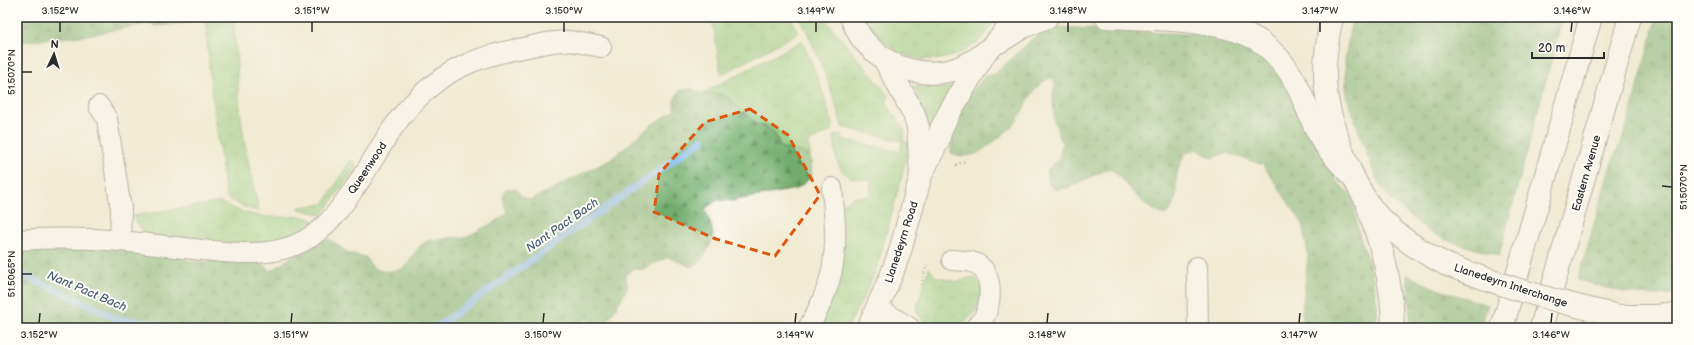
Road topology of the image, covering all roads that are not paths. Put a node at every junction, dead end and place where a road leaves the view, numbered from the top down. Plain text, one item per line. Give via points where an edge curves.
1 (841, 17) edge
2 (851, 17) edge
3 (1011, 17) edge
4 (1047, 17) edge
5 (1106, 17) edge
6 (1332, 17) edge
7 (1591, 17) edge
8 (1630, 17) edge
9 (863, 40) junction
10 (601, 47) dead end
11 (990, 49) junction
12 (884, 59) junction
13 (99, 106) dead end
14 (921, 175) junction
15 (832, 188) dead end
16 (1360, 188) junction
17 (17, 240) edge
18 (120, 241) junction
19 (952, 260) dead end
20 (1197, 267) dead end
21 (878, 308) junction
22 (1677, 314) edge
23 (808, 328) edge
24 (868, 328) edge
25 (910, 328) edge
26 (975, 328) edge
27 (1198, 328) edge
28 (1393, 328) edge
29 (1502, 328) edge
30 (1541, 328) edge

1 - 9 main road
2 - 9 main road
3 - 11 main road, Llanedeyrn Road
4 - 11 main road via 1023,27
5 - 16 main road via 1202,23 1244,34 1260,42 1285,66 1326,146
6 - 16 main road, Llanedeyrn Interchange via 1325,57 1326,87 1336,130
7 - 29 main road
8 - 30 main road, Eastern Avenue
9 - 12 main road
10 - 18 street, Queenwood via 568,41 500,52 476,59 433,83 404,112 334,217 298,244 264,253 243,253
11 - 12 main road via 974,62 947,72 919,73
11 - 14 main road, Llanedeyrn Road via 948,113 938,141
12 - 14 main road, Llanedeyrn Road via 914,114 918,127
13 - 18 street via 107,119 120,201
14 - 21 main road, Llanedeyrn Road via 900,251
15 - 23 street via 834,256 820,308
16 - 22 main road, Llanedeyrn Interchange, bridge via 1378,216 1408,242 1445,264 1482,278 1619,316
16 - 28 main road via 1380,241 1389,275
17 - 18 street, Queenwood
19 - 26 street via 976,264 986,276 990,302 986,315
20 - 27 street
21 - 24 main road, Llanedeyrn Road
21 - 25 street

